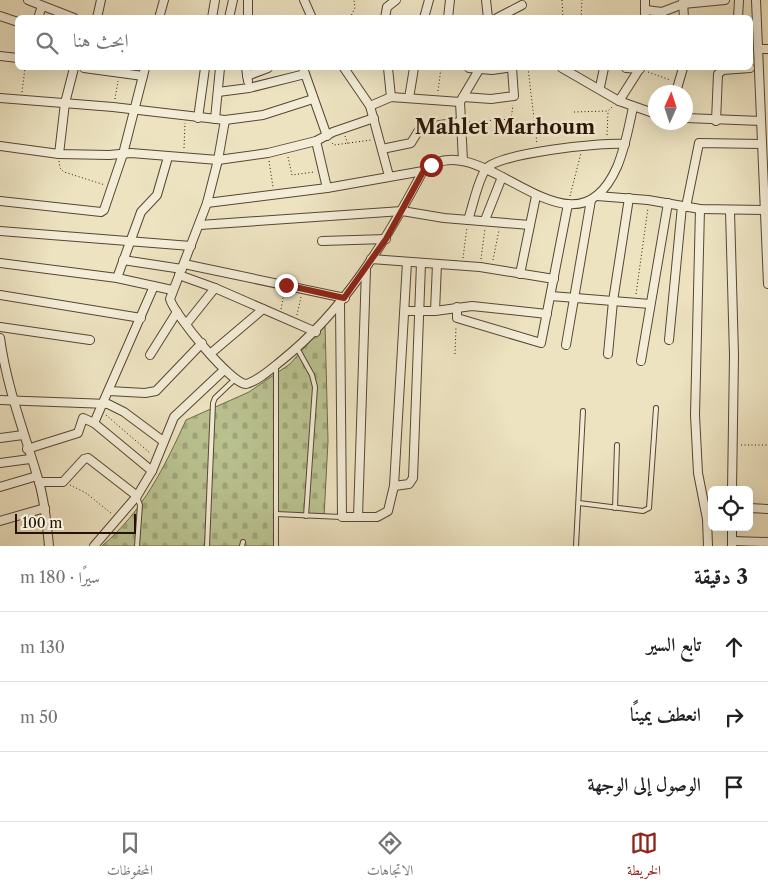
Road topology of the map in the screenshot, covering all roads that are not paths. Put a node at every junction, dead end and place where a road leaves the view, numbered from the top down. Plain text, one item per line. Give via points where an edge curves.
1 (28, 0) edge
2 (101, 0) edge
3 (164, 0) edge
4 (215, 0) edge
5 (232, 0) edge
6 (248, 0) edge
7 (258, 0) edge
8 (304, 0) edge
9 (396, 0) edge
10 (429, 0) edge
11 (450, 0) edge
12 (486, 0) edge
13 (645, 0) edge
14 (725, 0) edge
15 (738, 0) edge
16 (756, 0) edge
17 (683, 2) edge
18 (522, 5) dead end
19 (42, 6) junction
20 (645, 14) edge
21 (39, 15) edge
22 (66, 15) edge
23 (98, 15) edge
24 (160, 15) edge
25 (212, 15) edge
26 (230, 15) edge
27 (248, 15) edge
28 (311, 15) edge
29 (386, 15) edge
30 (425, 15) edge
31 (448, 15) edge
32 (488, 15) edge
33 (502, 15) edge
34 (684, 15) edge
35 (738, 15) edge
36 (0, 16) edge
37 (15, 21) edge
38 (758, 49) junction
39 (768, 49) edge
40 (0, 56) edge
41 (15, 58) edge
42 (753, 67) edge
43 (73, 70) edge
44 (98, 70) edge
45 (205, 70) edge
46 (220, 70) edge
47 (246, 70) edge
48 (263, 70) edge
49 (304, 70) edge
50 (345, 70) edge
51 (388, 70) edge
52 (414, 70) edge
53 (478, 70) edge
54 (512, 70) edge
55 (566, 70) edge
56 (604, 70) edge
57 (639, 70) edge
58 (682, 70) edge
59 (723, 70) edge
60 (144, 72) edge
61 (247, 76) junction
62 (678, 85) edge
63 (600, 87) junction
64 (249, 88) junction
65 (759, 90) junction
66 (768, 90) edge
67 (218, 92) junction
68 (391, 97) junction
69 (0, 98) edge
70 (409, 98) junction
71 (313, 99) junction
72 (462, 99) junction
73 (619, 100) junction
74 (65, 103) junction
75 (370, 106) junction
76 (633, 108) junction
77 (134, 109) junction
78 (648, 112) edge
79 (764, 112) edge
80 (198, 118) junction
81 (374, 118) junction
82 (693, 118) edge
83 (215, 119) junction
84 (225, 120) junction
85 (716, 120) junction
86 (761, 121) junction
87 (461, 122) junction
88 (327, 136) junction
89 (764, 139) edge
90 (316, 141) junction
91 (625, 144) junction
92 (0, 146) edge
93 (382, 150) junction
94 (59, 154) junction
95 (123, 154) junction
96 (168, 157) junction
97 (218, 160) junction
98 (463, 161) junction
99 (485, 169) junction
100 (423, 172) junction
101 (389, 176) junction
102 (502, 178) junction
103 (327, 188) junction
104 (536, 196) junction
105 (594, 198) junction
106 (629, 198) junction
107 (0, 201) edge
108 (668, 203) junction
109 (207, 204) junction
110 (568, 204) junction
111 (684, 206) junction
112 (700, 209) junction
113 (767, 210) edge
114 (402, 211) junction
115 (730, 211) junction
116 (468, 220) junction
117 (486, 220) junction
118 (530, 224) junction
119 (200, 225) junction
120 (0, 231) edge
121 (386, 239) junction
122 (129, 240) junction
123 (322, 241) dead end
124 (191, 246) junction
125 (371, 259) junction
126 (123, 260) junction
127 (407, 262) junction
128 (0, 263) edge
129 (421, 263) junction
130 (437, 264) junction
131 (366, 268) junction
132 (181, 269) junction
133 (520, 274) junction
134 (117, 278) junction
135 (554, 279) junction
136 (768, 284) edge
137 (154, 286) junction
138 (216, 288) junction
139 (172, 290) junction
140 (0, 295) edge
141 (551, 296) junction
142 (574, 298) junction
143 (342, 301) junction
144 (613, 301) junction
145 (650, 304) junction
146 (457, 307) junction
147 (263, 309) junction
148 (405, 310) junction
149 (420, 311) junction
150 (435, 311) junction
151 (177, 312) junction
152 (547, 314) junction
153 (141, 318) junction
154 (187, 324) junction
155 (0, 327) edge
156 (316, 332) junction
157 (0, 338) edge
158 (90, 340) dead end
159 (669, 340) dead end
160 (202, 343) junction
161 (566, 345) dead end
162 (297, 348) junction
163 (210, 354) junction
164 (608, 354) dead end
165 (150, 355) dead end
166 (641, 361) dead end
167 (276, 365) junction
168 (2, 369) edge
169 (224, 370) junction
170 (234, 380) junction
171 (109, 392) junction
172 (12, 399) junction
173 (0, 400) edge
174 (102, 407) junction
175 (656, 408) dead end
176 (583, 411) dead end
177 (94, 423) junction
178 (23, 435) junction
179 (0, 438) edge
180 (162, 440) junction
181 (617, 445) dead end
182 (27, 449) junction
183 (30, 459) junction
184 (0, 463) edge
185 (152, 471) junction
186 (38, 479) junction
187 (394, 486) junction
188 (732, 486) edge
189 (0, 487) edge
190 (137, 496) junction
191 (579, 503) junction
192 (45, 508) junction
193 (615, 508) junction
194 (753, 508) edge
195 (768, 509) edge
196 (276, 514) junction
197 (306, 516) junction
198 (342, 517) junction
199 (358, 517) junction
200 (0, 521) edge
201 (732, 531) edge
202 (768, 542) edge
203 (732, 544) edge
204 (49, 546) edge
205 (94, 546) edge
206 (137, 546) edge
207 (207, 546) edge
208 (276, 546) edge
209 (576, 546) edge
210 (708, 546) edge

1 - 19 street
2 - 23 street
3 - 24 street
4 - 25 street
5 - 26 street
6 - 7 street
6 - 27 street
8 - 28 street
9 - 29 street via 387,7
10 - 30 street
11 - 31 street
12 - 32 street
13 - 20 street
14 - 17 street
15 - 35 street
16 - 38 street
17 - 20 street via 667,12
17 - 34 street
18 - 33 street
19 - 21 street
19 - 22 street
36 - 37 street
38 - 39 street
38 - 42 street
40 - 41 street
42 - 65 street
43 - 74 street
44 - 60 street
45 - 80 street
46 - 67 street
47 - 61 street
48 - 61 street
49 - 64 street
49 - 71 street
50 - 75 street
51 - 68 street
52 - 70 street
53 - 72 street
54 - 72 street via 514,96 490,100
55 - 63 street
56 - 63 street
57 - 73 street
58 - 62 street
59 - 85 street via 718,74
60 - 77 street
61 - 64 street
63 - 73 street
64 - 67 street
65 - 66 street
65 - 79 street
67 - 83 street
68 - 70 street
68 - 75 street
69 - 74 street
70 - 72 street
71 - 84 street via 263,115
71 - 88 street
72 - 87 street
73 - 76 street
74 - 77 street
74 - 94 street
75 - 81 street
76 - 78 street
76 - 91 street
77 - 80 street
77 - 95 street
79 - 86 street
80 - 83 street
81 - 88 street
81 - 93 street
82 - 85 street
83 - 84 street
84 - 97 street
85 - 86 street
86 - 89 street
87 - 93 street via 426,127 419,130 411,143
87 - 98 street
88 - 90 street
89 - 111 street via 699,143
89 - 113 street
90 - 97 street via 268,153
90 - 103 street
91 - 99 street via 583,145 538,153 497,161
91 - 105 street via 614,172
92 - 94 street
93 - 101 street
94 - 95 street
95 - 96 street
95 - 107 street via 107,206 101,212
96 - 97 street
96 - 122 street via 157,195 141,212
97 - 109 street
98 - 99 street
98 - 100 street via 440,162
99 - 102 street
99 - 116 street
100 - 101 street
100 - 114 street
101 - 103 street
102 - 104 street
102 - 117 street
103 - 109 street
104 - 110 street
104 - 118 street
105 - 106 street
105 - 110 street
105 - 142 street
106 - 108 street
106 - 144 street
108 - 111 street
108 - 145 street
109 - 119 street
110 - 135 street
111 - 112 street
111 - 159 street
112 - 115 street
112 - 210 street via 695,415 698,472 708,519
113 - 115 street
113 - 136 street
114 - 116 street
114 - 119 street
114 - 121 street
115 - 188 street via 734,355
116 - 117 street
117 - 118 street
118 - 133 street
119 - 124 street
120 - 122 street
121 - 123 street
121 - 125 street
122 - 124 street
122 - 126 street
124 - 132 street
125 - 127 street
125 - 131 street
126 - 132 street
126 - 134 street
127 - 129 street
127 - 148 street
128 - 134 street
129 - 130 street
129 - 149 street
130 - 133 street
130 - 150 street
131 - 143 street
131 - 199 street
132 - 138 street
132 - 139 street
132 - 143 street via 286,285
133 - 135 street
134 - 137 street
135 - 141 street
137 - 139 street
137 - 153 street
138 - 147 street
138 - 154 street
139 - 151 street via 170,302
140 - 153 street
141 - 142 street
141 - 152 street
142 - 144 street
142 - 161 street
143 - 156 street
143 - 198 street
144 - 145 street
144 - 164 street
145 - 166 street
146 - 150 street
146 - 152 street
146 - 152 street via 457,318 538,344 542,341
147 - 156 street
147 - 163 street
148 - 149 street
148 - 187 street
149 - 150 street
149 - 187 street via 413,478 408,484
151 - 154 street
151 - 165 street
153 - 171 street
154 - 160 street
155 - 158 street
156 - 162 street
157 - 168 street
160 - 163 street
160 - 171 street via 156,391
162 - 167 street
162 - 197 lane via 315,387
163 - 169 street
167 - 170 street via 250,383
167 - 196 lane
168 - 172 street
169 - 170 street
169 - 180 street via 174,417
170 - 207 lane via 213,403
171 - 174 street
172 - 173 street
172 - 174 street
172 - 178 street
174 - 177 street
174 - 180 street via 124,412
175 - 193 lane via 651,504 643,511
176 - 191 lane
177 - 182 street via 83,418 78,433
177 - 185 street
178 - 179 street
178 - 182 street
180 - 185 street
181 - 193 lane
182 - 183 street
183 - 184 street
183 - 186 street
185 - 190 street
186 - 189 street
186 - 190 street via 63,482 84,458 88,458
186 - 192 street
187 - 199 street via 388,511 377,517
190 - 205 street
190 - 206 lane via 140,505
191 - 193 lane
191 - 209 lane
192 - 200 street
192 - 204 street
194 - 195 street
196 - 197 lane
196 - 208 lane
197 - 198 lane
198 - 199 street
201 - 203 street
202 - 203 street

